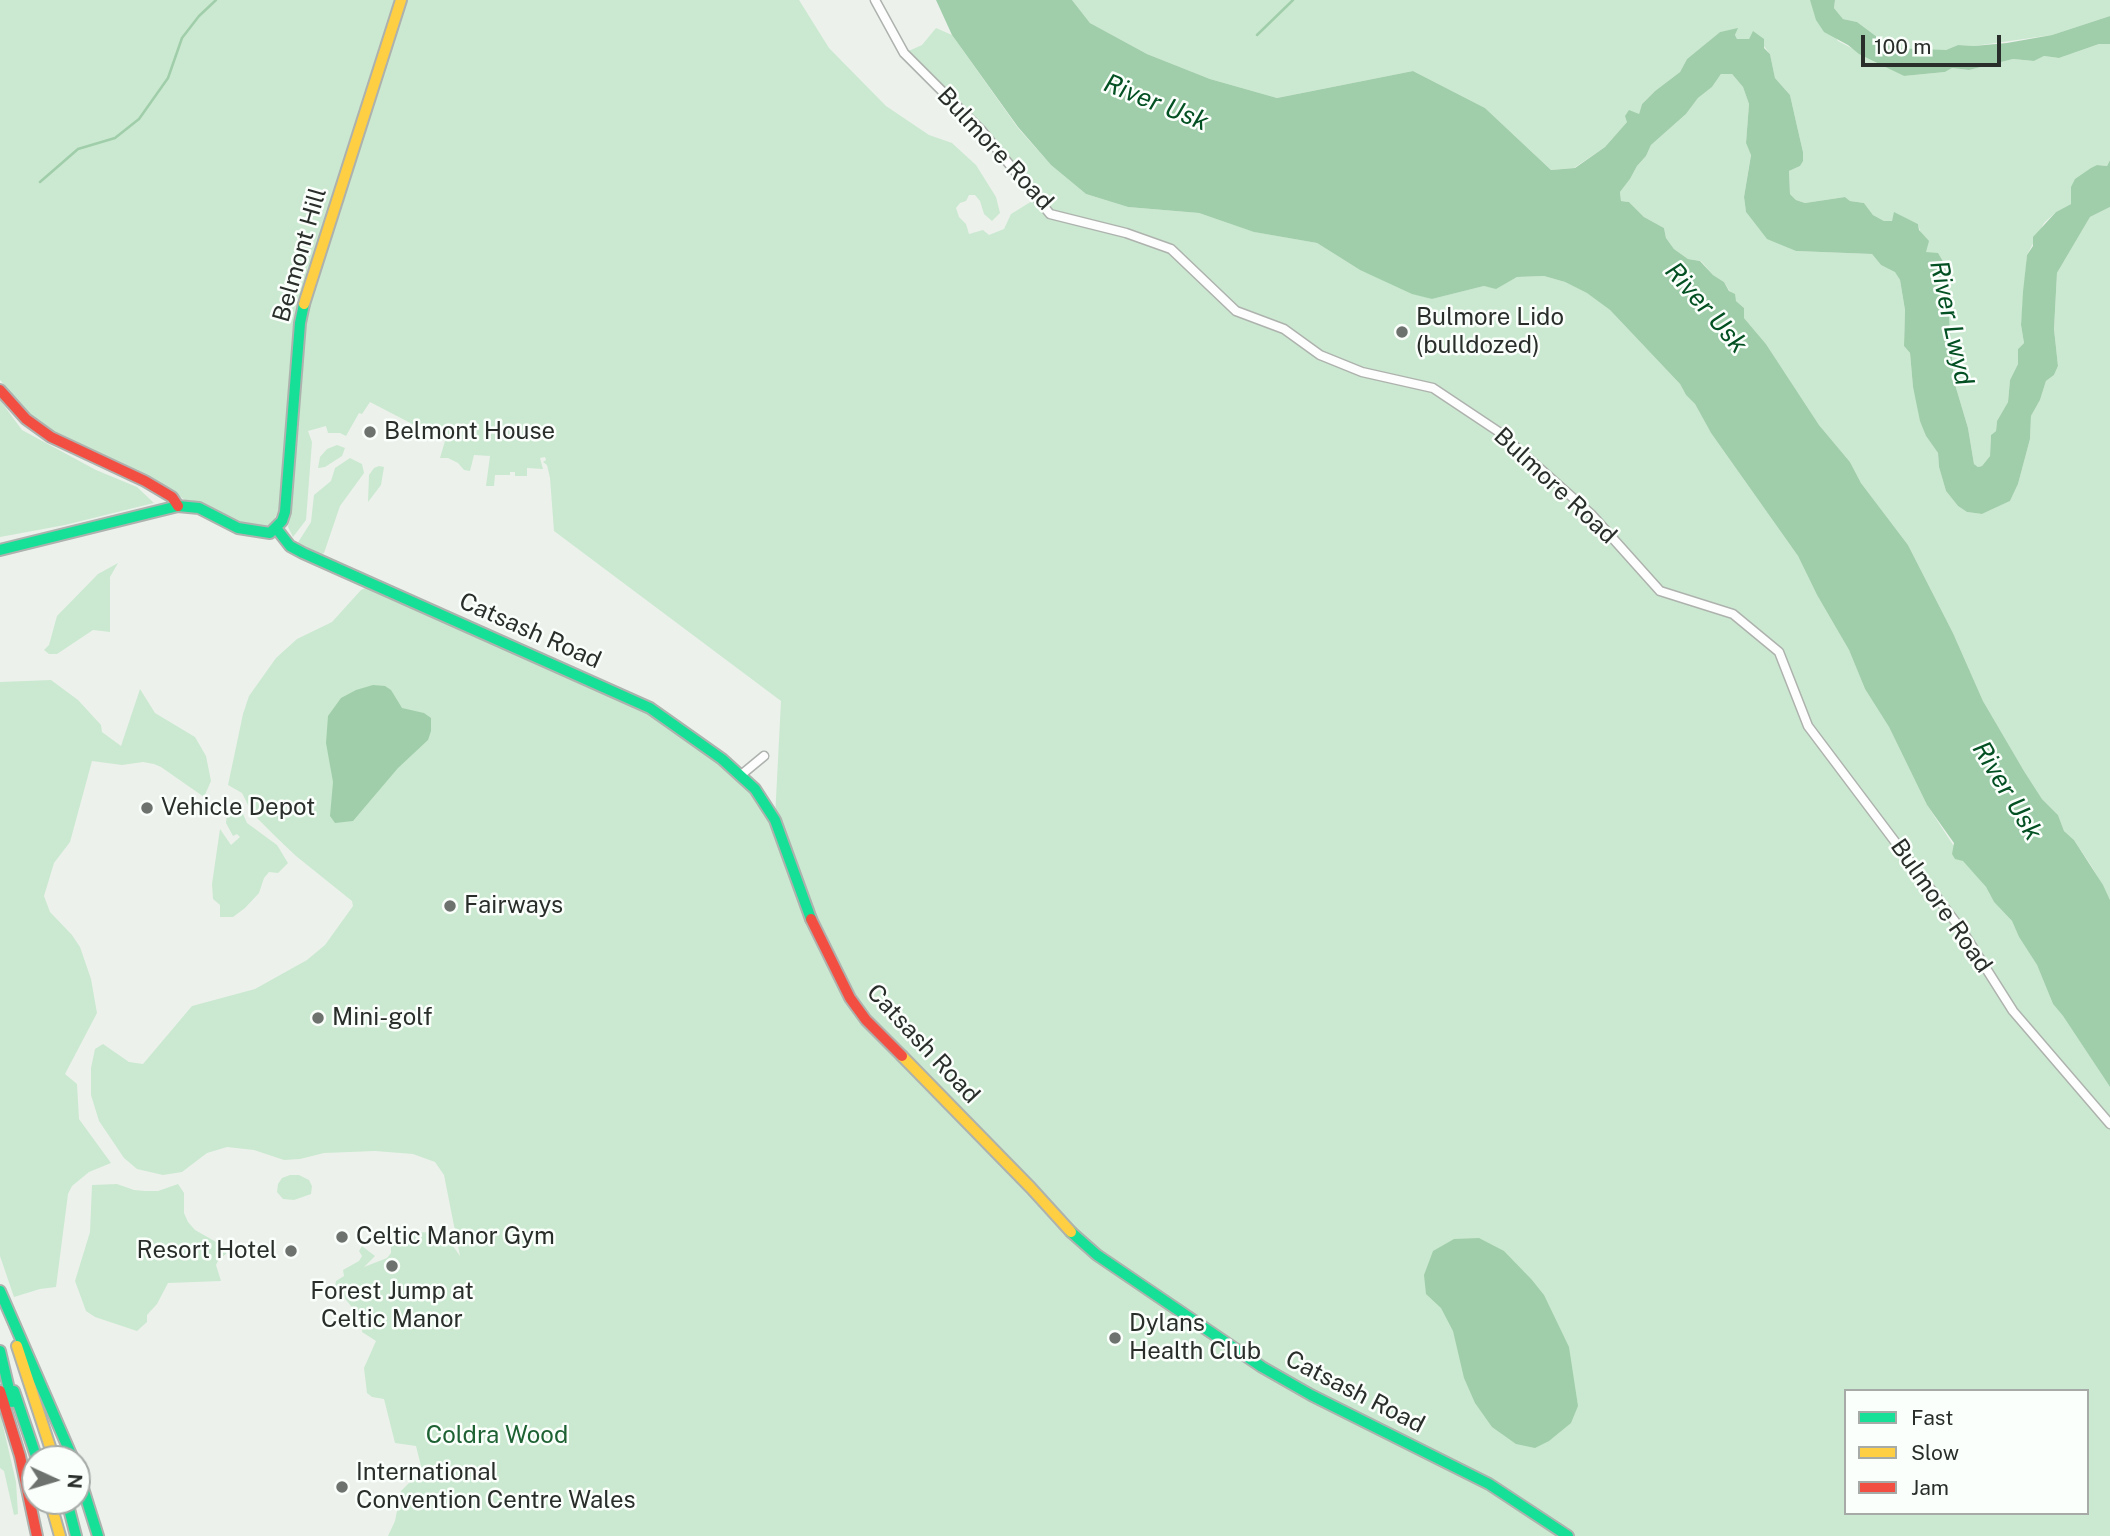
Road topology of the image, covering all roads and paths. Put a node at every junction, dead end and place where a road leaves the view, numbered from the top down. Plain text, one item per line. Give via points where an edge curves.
1 (401, 0) edge
2 (874, 0) edge
3 (0, 390) edge
4 (178, 506) junction
5 (276, 527) junction
6 (0, 550) edge
7 (764, 756) dead end
8 (741, 775) junction
9 (2110, 1124) edge
10 (0, 1293) edge
11 (0, 1351) edge
12 (0, 1391) edge
13 (23, 1445) edge
14 (32, 1445) edge
15 (49, 1445) edge
16 (67, 1445) edge
17 (91, 1514) edge
18 (39, 1515) edge
19 (54, 1515) edge
20 (71, 1515) edge
21 (37, 1536) edge
22 (44, 1536) edge
23 (60, 1536) edge
24 (76, 1536) edge
25 (98, 1536) edge
26 (1568, 1536) edge

1 - 5 main road, Belmont Hill via 300,323 285,512
2 - 9 street, Bulmore Road via 904,53 982,131 1051,214 1171,250 1236,311 1284,329 1320,355 1362,372 1433,388 1500,432 1591,514 1660,591 1733,614 1779,652 1808,726 1963,932 2013,1011
3 - 4 main road via 26,419 51,437 145,481 172,497
4 - 5 main road via 199,508 238,528 260,533 270,533
4 - 6 main road
5 - 8 main road, Catsash Road via 290,546 303,553 650,708
7 - 8 street
8 - 26 main road, Catsash Road via 775,820 807,910 850,998 1063,1225 1097,1255 1262,1367 1489,1484
10 - 15 main road
10 - 16 main road
11 - 13 main road
11 - 14 main road
12 - 21 main road
17 - 25 main road
18 - 22 main road
19 - 23 main road
20 - 24 main road

